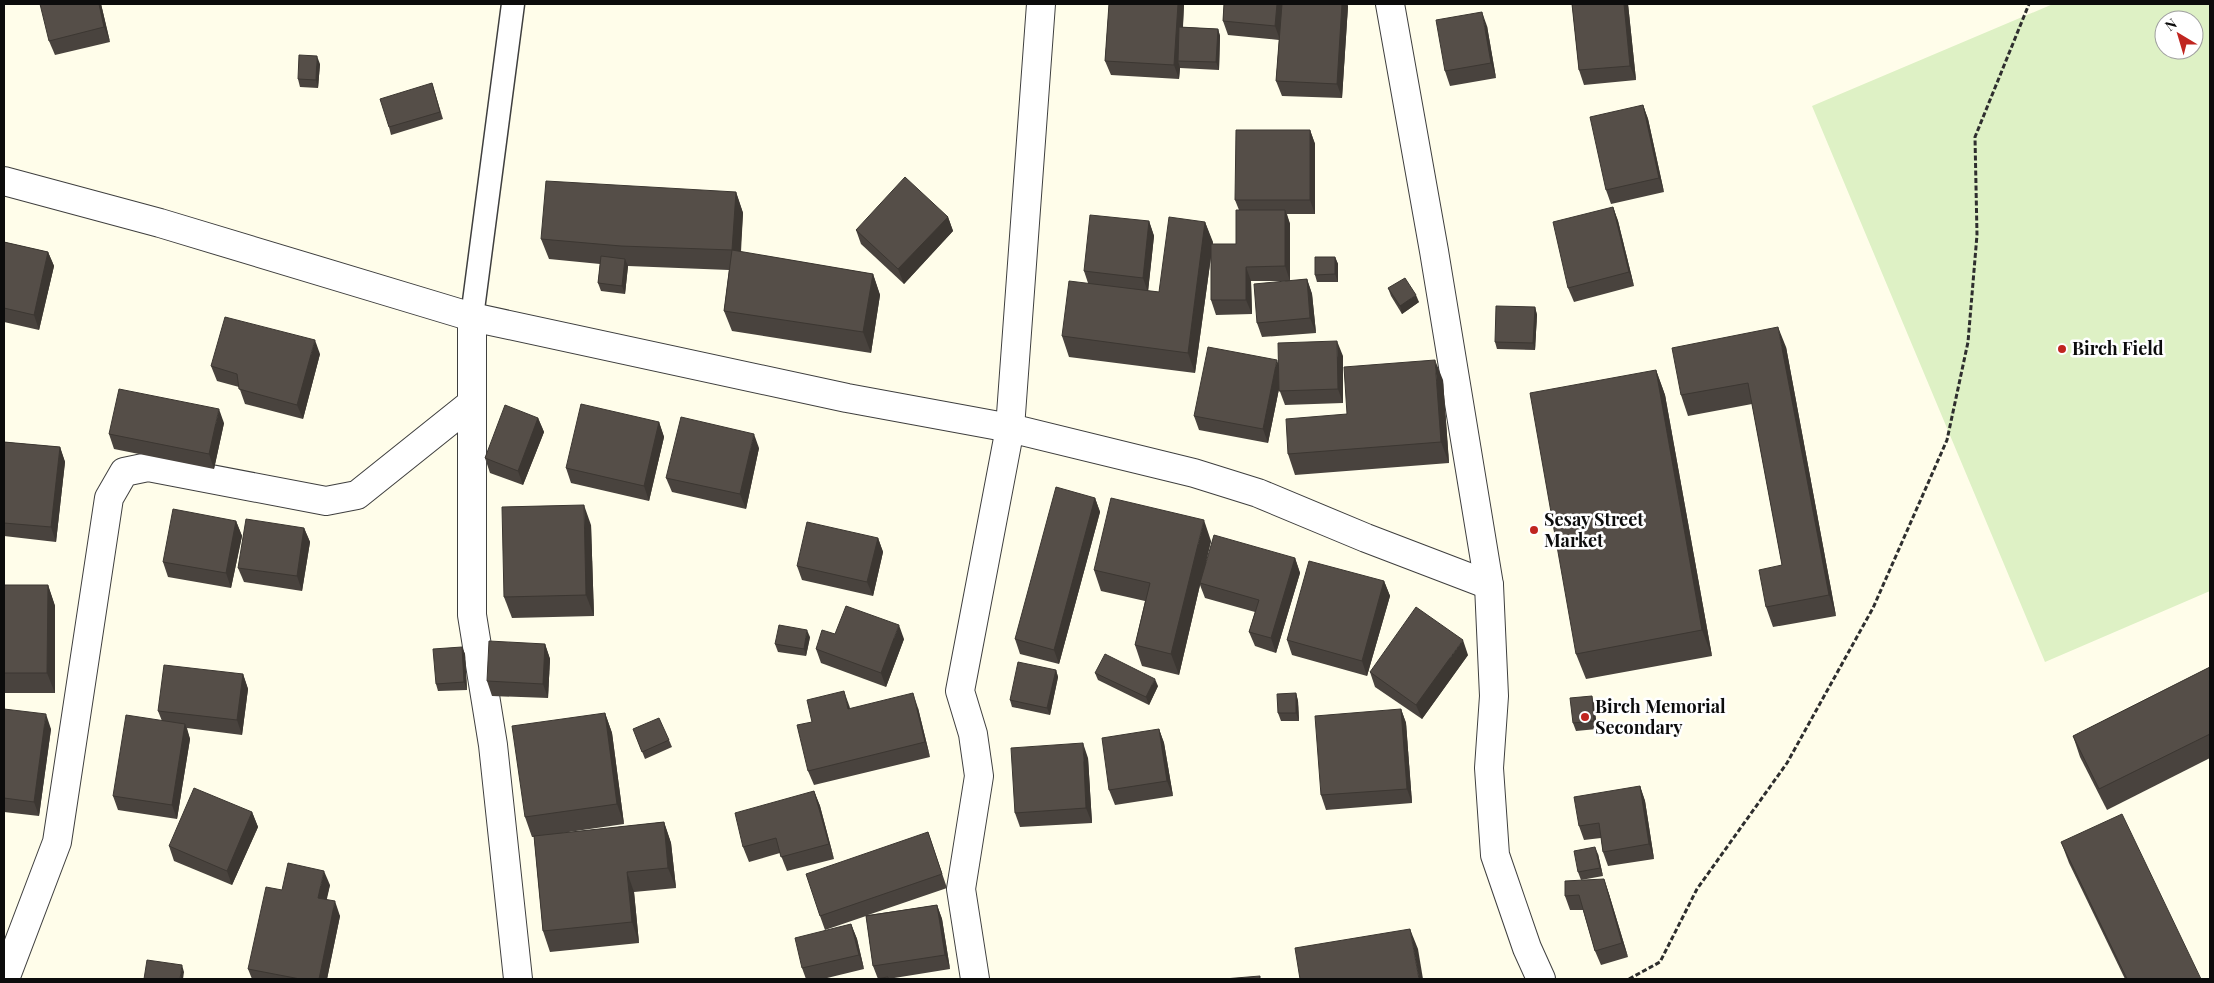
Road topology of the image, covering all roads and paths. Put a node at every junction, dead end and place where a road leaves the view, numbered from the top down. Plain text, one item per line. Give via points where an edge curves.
1 (513, 4) edge
2 (1041, 4) edge
3 (1390, 4) edge
4 (2029, 4) edge
5 (4, 181) edge
6 (472, 317) junction
7 (472, 402) junction
8 (1010, 428) junction
9 (1489, 585) junction
10 (5, 979) edge
11 (518, 979) edge
12 (975, 979) edge
13 (1541, 979) edge
14 (1629, 979) edge

1 - 6 lane
2 - 8 street
3 - 9 street
4 - 14 path via 1975,137 1977,235 1968,342 1948,440 1873,608 1787,763 1697,889 1660,962
5 - 6 street via 160,223
6 - 7 street
6 - 8 street via 847,398
7 - 10 street via 357,495 326,501 148,467 124,472 109,498 56,842
7 - 11 street via 472,615 493,745
8 - 9 street via 1194,473 1258,493
8 - 12 street via 960,690 973,734 979,776 961,889
9 - 13 street via 1494,696 1490,768 1495,855

